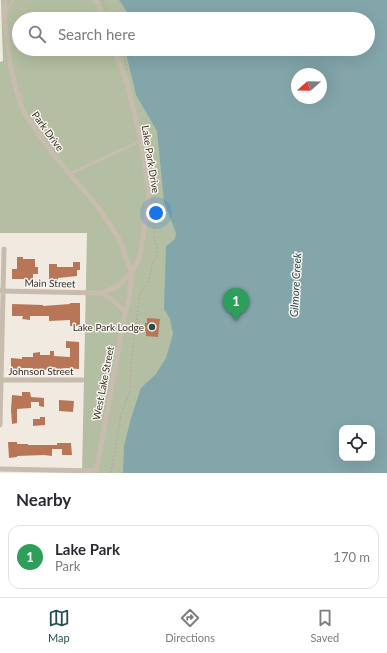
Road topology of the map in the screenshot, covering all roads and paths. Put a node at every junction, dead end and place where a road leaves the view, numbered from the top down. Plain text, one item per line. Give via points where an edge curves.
1 (5, 0) edge
2 (12, 0) edge
3 (96, 0) edge
4 (102, 0) edge
5 (100, 12) edge
6 (106, 12) edge
7 (4, 15) junction
8 (117, 56) edge
9 (141, 141) junction
10 (70, 174) junction
11 (4, 249) dead end
12 (132, 272) junction
13 (2, 291) edge
14 (100, 293) junction
15 (125, 313) junction
16 (124, 324) junction
17 (135, 326) dead end
18 (1, 380) edge
19 (82, 380) dead end
20 (0, 425) edge
21 (0, 469) edge
22 (96, 472) edge

1 - 7 street, Park Drive
2 - 7 lane
3 - 5 street
4 - 6 path
7 - 10 street, Park Drive via 11,69 24,113
8 - 9 street, Lake Park Drive via 127,83
9 - 10 lane
9 - 12 street, Lake Park Drive via 149,192 139,259
10 - 12 street, Park Drive via 111,226
11 - 13 street
12 - 14 street, Main Street via 118,286
12 - 15 street, West Lake Street
13 - 14 street, Main Street
13 - 18 street
14 - 15 street, Main Street via 118,304
15 - 16 street, West Lake Street
16 - 17 path
16 - 22 street, West Lake Street
18 - 19 street, Johnson Street
18 - 20 street
21 - 22 street

